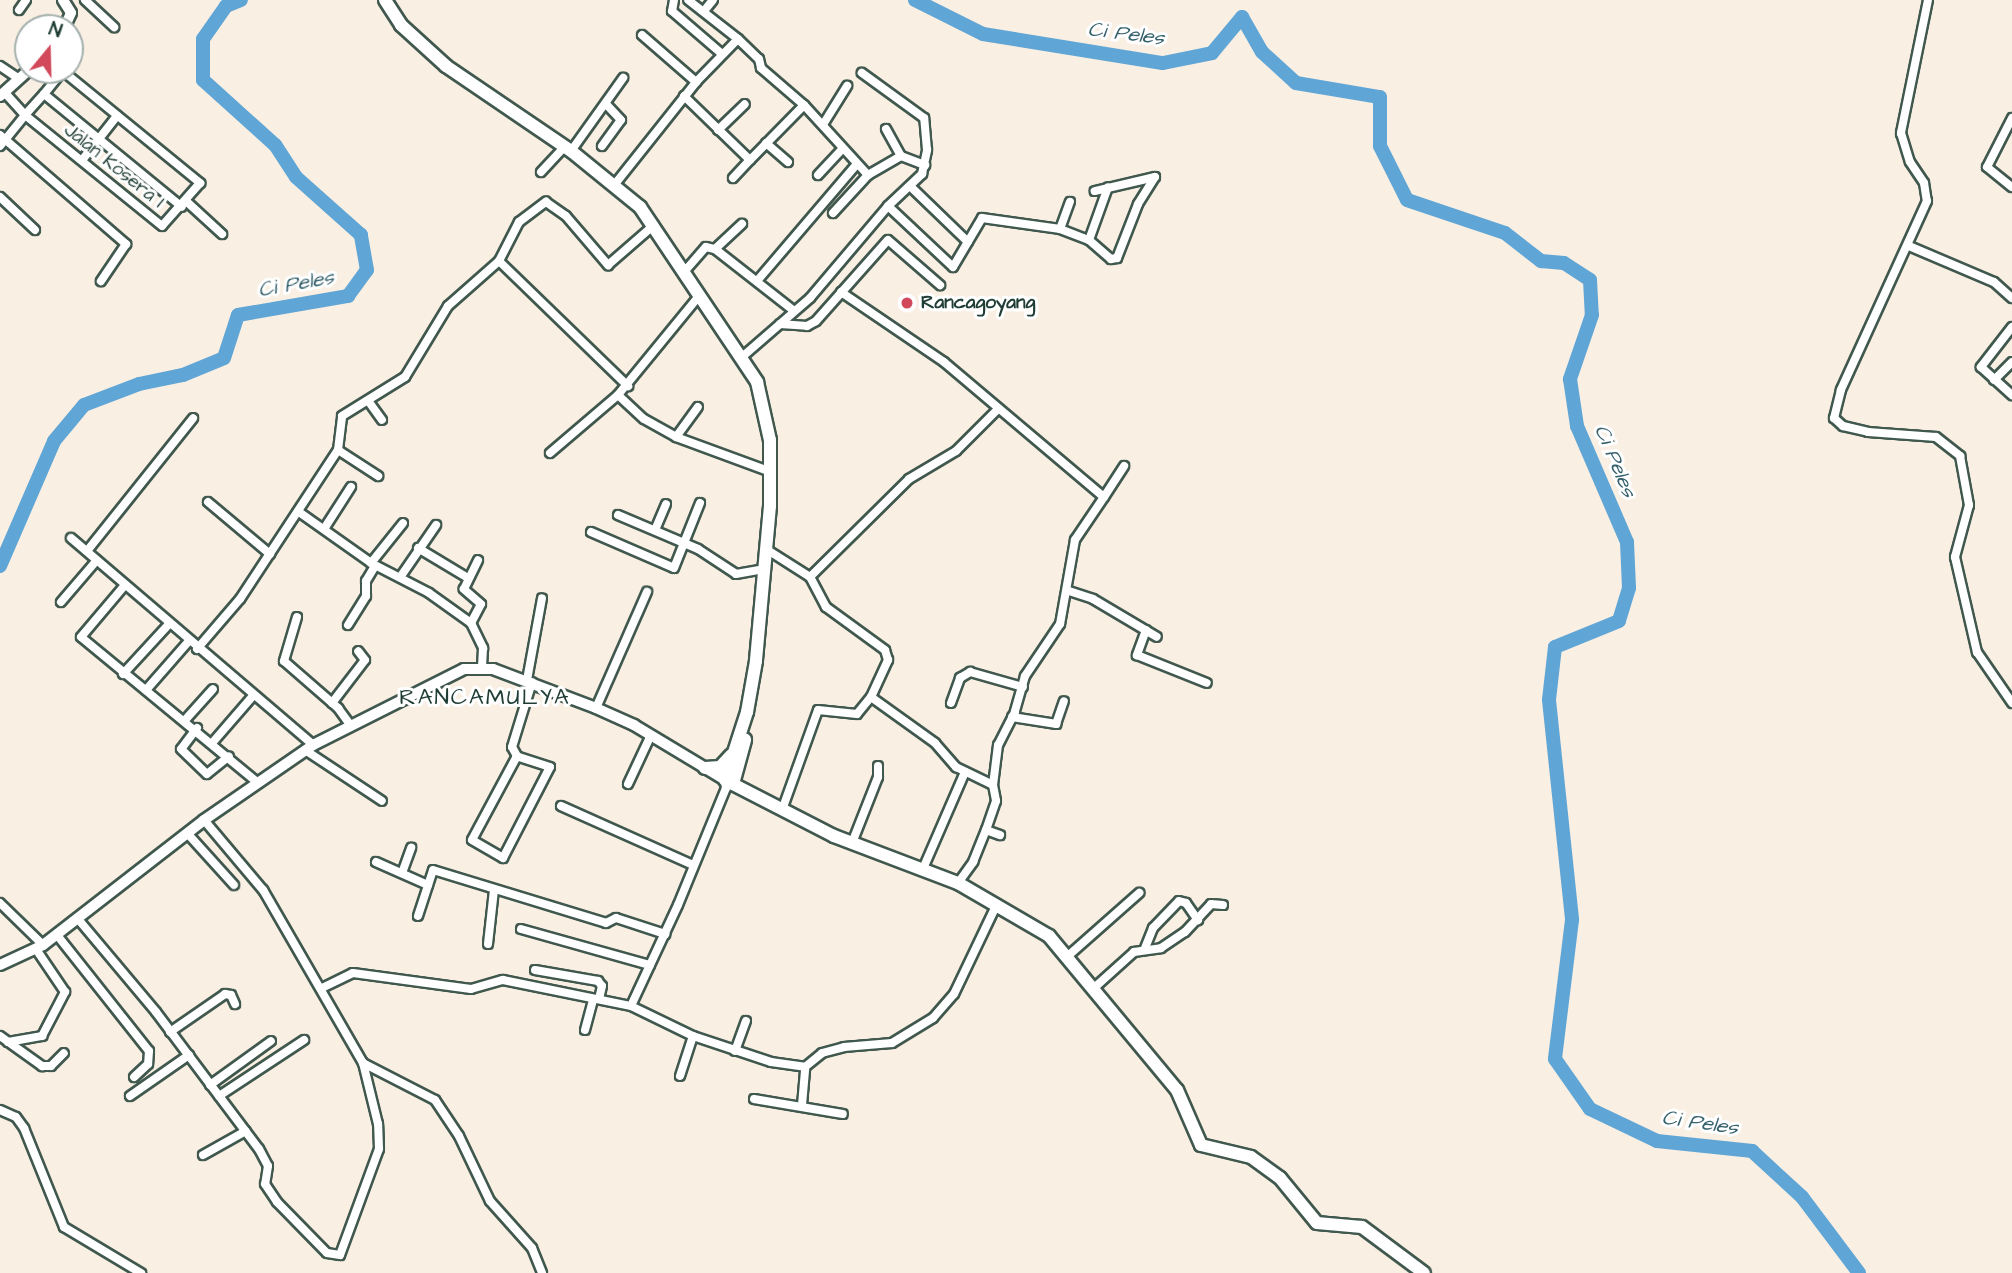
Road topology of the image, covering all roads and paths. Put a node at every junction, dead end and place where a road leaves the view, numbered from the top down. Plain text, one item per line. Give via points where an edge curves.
1 (26, 0) edge
2 (85, 0) edge
3 (674, 0) edge
4 (688, 0) edge
5 (712, 0) edge
6 (1928, 0) edge
7 (387, 4) edge
8 (19, 10) dead end
9 (705, 11) junction
10 (114, 27) dead end
11 (642, 35) dead end
12 (738, 39) junction
13 (722, 54) junction
14 (862, 73) dead end
15 (622, 78) dead end
16 (696, 82) junction
17 (847, 86) dead end
18 (3, 94) edge
19 (44, 94) junction
20 (684, 96) junction
21 (606, 104) junction
22 (745, 104) dead end
23 (804, 105) junction
24 (25, 115) junction
25 (117, 116) junction
26 (2012, 118) edge
27 (824, 123) junction
28 (886, 129) dead end
29 (718, 130) junction
30 (100, 137) junction
31 (2, 140) edge
32 (766, 143) junction
33 (602, 146) dead end
34 (567, 149) junction
35 (841, 150) junction
36 (901, 156) junction
37 (82, 159) junction
38 (750, 160) junction
39 (788, 162) dead end
40 (856, 165) junction
41 (925, 165) junction
42 (541, 172) dead end
43 (818, 175) dead end
44 (868, 176) junction
45 (733, 178) dead end
46 (615, 184) junction
47 (911, 187) junction
48 (1108, 187) junction
49 (2012, 187) edge
50 (1095, 191) dead end
51 (0, 197) edge
52 (1070, 202) dead end
53 (184, 204) junction
54 (888, 206) junction
55 (833, 213) dead end
56 (742, 224) dead end
57 (654, 225) junction
58 (1060, 229) junction
59 (35, 230) dead end
60 (222, 234) dead end
61 (1089, 240) junction
62 (968, 242) junction
63 (1909, 246) junction
64 (715, 249) junction
65 (499, 261) junction
66 (684, 272) junction
67 (101, 281) dead end
68 (757, 281) junction
69 (940, 285) dead end
70 (841, 292) junction
71 (699, 296) junction
72 (2012, 298) edge
73 (794, 311) junction
74 (780, 324) junction
75 (2012, 327) edge
76 (742, 357) junction
77 (2012, 362) edge
78 (1994, 380) junction
79 (628, 386) junction
80 (618, 395) junction
81 (2012, 395) edge
82 (369, 402) junction
83 (698, 407) dead end
84 (997, 410) junction
85 (193, 418) dead end
86 (382, 420) dead end
87 (676, 437) junction
88 (338, 450) junction
89 (550, 453) dead end
90 (1124, 466) dead end
91 (772, 472) junction
92 (378, 476) dead end
93 (351, 487) dead end
94 (1104, 497) junction
95 (208, 502) dead end
96 (666, 503) dead end
97 (700, 503) dead end
98 (299, 512) junction
99 (618, 515) dead end
100 (402, 523) dead end
101 (436, 525) dead end
102 (324, 528) junction
103 (654, 530) junction
104 (591, 533) dead end
105 (71, 538) dead end
106 (684, 542) junction
107 (418, 548) junction
108 (766, 549) junction
109 (88, 551) junction
110 (271, 554) junction
111 (97, 560) junction
112 (478, 560) dead end
113 (373, 564) junction
114 (764, 569) junction
115 (401, 576) junction
116 (810, 577) junction
117 (468, 578) junction
118 (125, 585) junction
119 (1069, 591) junction
120 (647, 592) dead end
121 (542, 598) dead end
122 (61, 602) dead end
123 (296, 617) dead end
124 (471, 623) junction
125 (169, 624) junction
126 (348, 625) dead end
127 (1146, 630) junction
128 (1157, 637) dead end
129 (188, 642) junction
130 (197, 649) junction
131 (358, 652) dead end
132 (482, 667) junction
133 (123, 674) junction
134 (530, 681) junction
135 (1207, 683) dead end
136 (1023, 687) junction
137 (213, 688) dead end
138 (146, 690) junction
139 (252, 697) junction
140 (871, 697) junction
141 (1064, 701) dead end
142 (332, 703) junction
143 (951, 703) dead end
144 (2012, 703) edge
145 (596, 708) junction
146 (1012, 717) junction
147 (186, 719) junction
148 (349, 723) junction
149 (197, 728) junction
150 (651, 735) junction
151 (213, 742) junction
152 (309, 748) junction
153 (738, 755) junction
154 (229, 756) junction
155 (517, 756) junction
156 (878, 766) dead end
157 (705, 768) junction
158 (965, 772) junction
159 (258, 783) junction
160 (628, 784) dead end
161 (728, 784) junction
162 (993, 785) junction
163 (753, 796) junction
164 (382, 801) dead end
165 (561, 806) dead end
166 (782, 810) junction
167 (204, 820) junction
168 (986, 830) junction
169 (187, 833) junction
170 (1000, 835) dead end
171 (852, 843) junction
172 (411, 848) dead end
173 (376, 862) dead end
174 (693, 865) junction
175 (922, 871) junction
176 (402, 873) junction
177 (958, 883) junction
178 (234, 885) dead end
179 (428, 885) junction
180 (494, 890) junction
181 (1139, 893) dead end
182 (0, 903) edge
183 (997, 904) junction
184 (1223, 905) dead end
185 (418, 916) dead end
186 (78, 919) junction
187 (1198, 920) junction
188 (521, 929) dead end
189 (665, 934) junction
190 (57, 935) junction
191 (488, 944) dead end
192 (40, 947) junction
193 (1145, 948) junction
194 (1069, 955) junction
195 (0, 965) edge
196 (650, 965) junction
197 (535, 970) dead end
198 (322, 988) junction
199 (1094, 988) junction
200 (596, 999) junction
201 (235, 1004) dead end
202 (631, 1006) junction
203 (746, 1021) dead end
204 (584, 1030) dead end
205 (170, 1032) junction
206 (0, 1036) edge
207 (693, 1036) junction
208 (271, 1041) dead end
209 (304, 1041) dead end
210 (8, 1042) junction
211 (735, 1051) junction
212 (64, 1053) dead end
213 (188, 1055) junction
214 (363, 1063) junction
215 (805, 1067) junction
216 (680, 1076) dead end
217 (134, 1077) dead end
218 (210, 1085) junction
219 (130, 1096) dead end
220 (219, 1096) junction
221 (754, 1099) dead end
222 (802, 1105) junction
223 (0, 1110) edge
224 (843, 1114) dead end
225 (246, 1131) junction
226 (203, 1155) dead end
227 (141, 1273) edge
228 (541, 1273) edge
229 (1424, 1273) edge

1 - 8 street
2 - 10 street
3 - 13 street via 671,11
4 - 9 street
5 - 9 street
6 - 63 street via 1901,133 1927,191 1924,212
7 - 34 main road via 416,42
9 - 12 street
11 - 16 street
12 - 13 street
12 - 23 street via 759,59 761,68
13 - 16 street
14 - 41 street via 920,111 928,131
15 - 21 street
16 - 20 street
17 - 27 street
18 - 24 street, Jalan Kosera I
19 - 24 street
19 - 25 street via 64,72
19 - 30 street
20 - 29 street
20 - 46 street
21 - 33 street via 621,120
21 - 34 street
22 - 29 street
23 - 27 street
23 - 32 street
24 - 31 street
24 - 37 street, Jalan Kosera I
25 - 30 street
25 - 53 street, Jalan Kosera I via 199,185
26 - 49 street via 1987,167
27 - 35 street
28 - 36 street
29 - 38 street
30 - 37 street
30 - 53 street
31 - 67 street via 126,244
32 - 38 street
32 - 39 street
34 - 42 street
34 - 46 main road
35 - 40 street
35 - 43 street
36 - 41 street
36 - 44 street
37 - 53 street, Jalan Kosera I via 162,226
38 - 45 street
40 - 44 street
40 - 68 street
41 - 47 street
44 - 55 street
46 - 57 main road
47 - 54 street
47 - 62 street
48 - 50 street
48 - 61 street
48 - 61 street via 1154,177 1117,258 1111,259
51 - 59 street
52 - 58 street
53 - 60 street
54 - 62 street via 950,266 956,266
54 - 73 street via 847,258
56 - 64 street
57 - 65 street via 608,265 559,209 541,203 514,228
57 - 66 main road
58 - 61 street
58 - 62 street via 982,218
63 - 72 street via 1994,282
63 - 144 street via 1840,390 1834,418 1843,426 1868,432 1936,437 1960,456 1969,505 1955,557 1977,652
64 - 66 street via 706,247
64 - 68 street
65 - 79 street
65 - 82 street via 456,295 405,377
66 - 71 main road
68 - 73 street
69 - 70 street via 888,240
70 - 74 street via 811,324
70 - 84 street via 944,362
71 - 76 main road
71 - 79 street
73 - 74 street
74 - 76 street
75 - 78 street via 1982,364
76 - 91 main road via 760,390
77 - 78 street
78 - 81 street
79 - 80 street
80 - 87 street via 644,419
80 - 89 street
82 - 86 street
82 - 88 street via 342,416
83 - 87 street
84 - 94 street
84 - 116 street via 956,451 909,480
85 - 109 street
87 - 91 street
88 - 92 street
88 - 98 street
90 - 94 street
91 - 108 main road
93 - 102 street
94 - 119 street via 1075,540
95 - 110 street
96 - 103 street
97 - 106 street
98 - 102 street
98 - 110 street
99 - 103 street
100 - 113 street
101 - 107 street
102 - 113 street
103 - 106 street
104 - 106 street via 674,568
105 - 109 street
106 - 114 street via 736,574
107 - 115 street
107 - 117 street
108 - 114 main road
108 - 116 street
109 - 111 street
110 - 130 street
111 - 118 street
111 - 122 street
112 - 117 street
113 - 115 street
113 - 126 street via 366,597
114 - 153 main road
115 - 124 street
116 - 140 street via 826,607 888,654
117 - 124 street via 464,589 481,607
118 - 125 street
118 - 133 street via 81,635
119 - 127 street via 1093,598
119 - 136 street via 1060,624
120 - 145 street
121 - 134 street
123 - 142 street via 284,661
124 - 132 street via 484,648
125 - 129 street
125 - 133 street
127 - 128 street
127 - 135 street via 1135,652 1151,663
129 - 130 street
129 - 138 street
130 - 139 street
131 - 142 street via 365,660
132 - 134 main road
132 - 148 main road via 444,676
133 - 138 street
134 - 145 main road
134 - 155 street via 512,747
136 - 143 street via 970,672 960,678
136 - 146 street
137 - 147 street
138 - 147 street
139 - 151 street
139 - 152 street
140 - 158 street via 935,743
140 - 166 street via 852,717 818,709
141 - 146 street via 1056,724
142 - 148 street
145 - 150 main road
146 - 162 street via 998,745
147 - 149 street
148 - 152 main road
149 - 151 street
149 - 154 street via 181,750 207,774
150 - 157 main road
150 - 160 street
151 - 154 street
152 - 159 main road
152 - 164 street
153 - 157 main road via 720,767
153 - 161 main road
153 - 163 main road
154 - 159 street
155 - 155 street via 472,840 503,858 550,767
156 - 171 street via 878,777
157 - 161 main road
158 - 162 street
158 - 175 street
159 - 167 main road
161 - 163 main road
161 - 174 street
162 - 168 street via 996,800
163 - 166 main road
165 - 174 street
166 - 171 main road
167 - 169 main road
167 - 198 street via 263,890
168 - 170 street
168 - 177 street
169 - 178 street
169 - 186 main road
171 - 175 main road
172 - 176 street
173 - 176 street
174 - 189 street
175 - 177 main road
176 - 179 street
177 - 183 main road
179 - 180 street via 433,870
179 - 185 street
180 - 189 street via 606,923 616,918
180 - 191 street
181 - 194 street
182 - 192 street
183 - 194 main road via 1049,936
183 - 215 street via 958,986 933,1018 892,1043 844,1047 822,1054
184 - 187 street via 1211,904
186 - 190 main road
186 - 205 street
187 - 193 street via 1161,948
187 - 193 street via 1179,901 1153,928
188 - 196 street
189 - 196 street
190 - 192 main road
190 - 217 street via 149,1051 148,1064
192 - 195 main road
192 - 210 street via 65,992 42,1036
193 - 199 street
194 - 199 main road
196 - 202 street
197 - 200 street via 598,981 602,986
198 - 200 street via 353,973 471,989 503,980
198 - 214 street
199 - 229 main road via 1177,1090 1201,1145 1251,1157 1280,1178 1317,1223 1362,1227
200 - 202 street
200 - 204 street
201 - 205 street via 231,995 225,994
202 - 207 street
203 - 211 street
205 - 213 street
206 - 210 street
207 - 211 street
207 - 216 street
208 - 218 street
209 - 220 street
210 - 212 street via 43,1066 51,1066
211 - 215 street
213 - 218 street
213 - 219 street
214 - 225 street via 378,1124 378,1154 340,1255 327,1253 277,1202 265,1184 268,1166
214 - 228 street via 435,1100 459,1136 490,1201 532,1248
215 - 222 street
218 - 220 street
220 - 225 street
221 - 222 street
222 - 224 street
223 - 227 street via 16,1117 24,1128 64,1227
225 - 226 street

